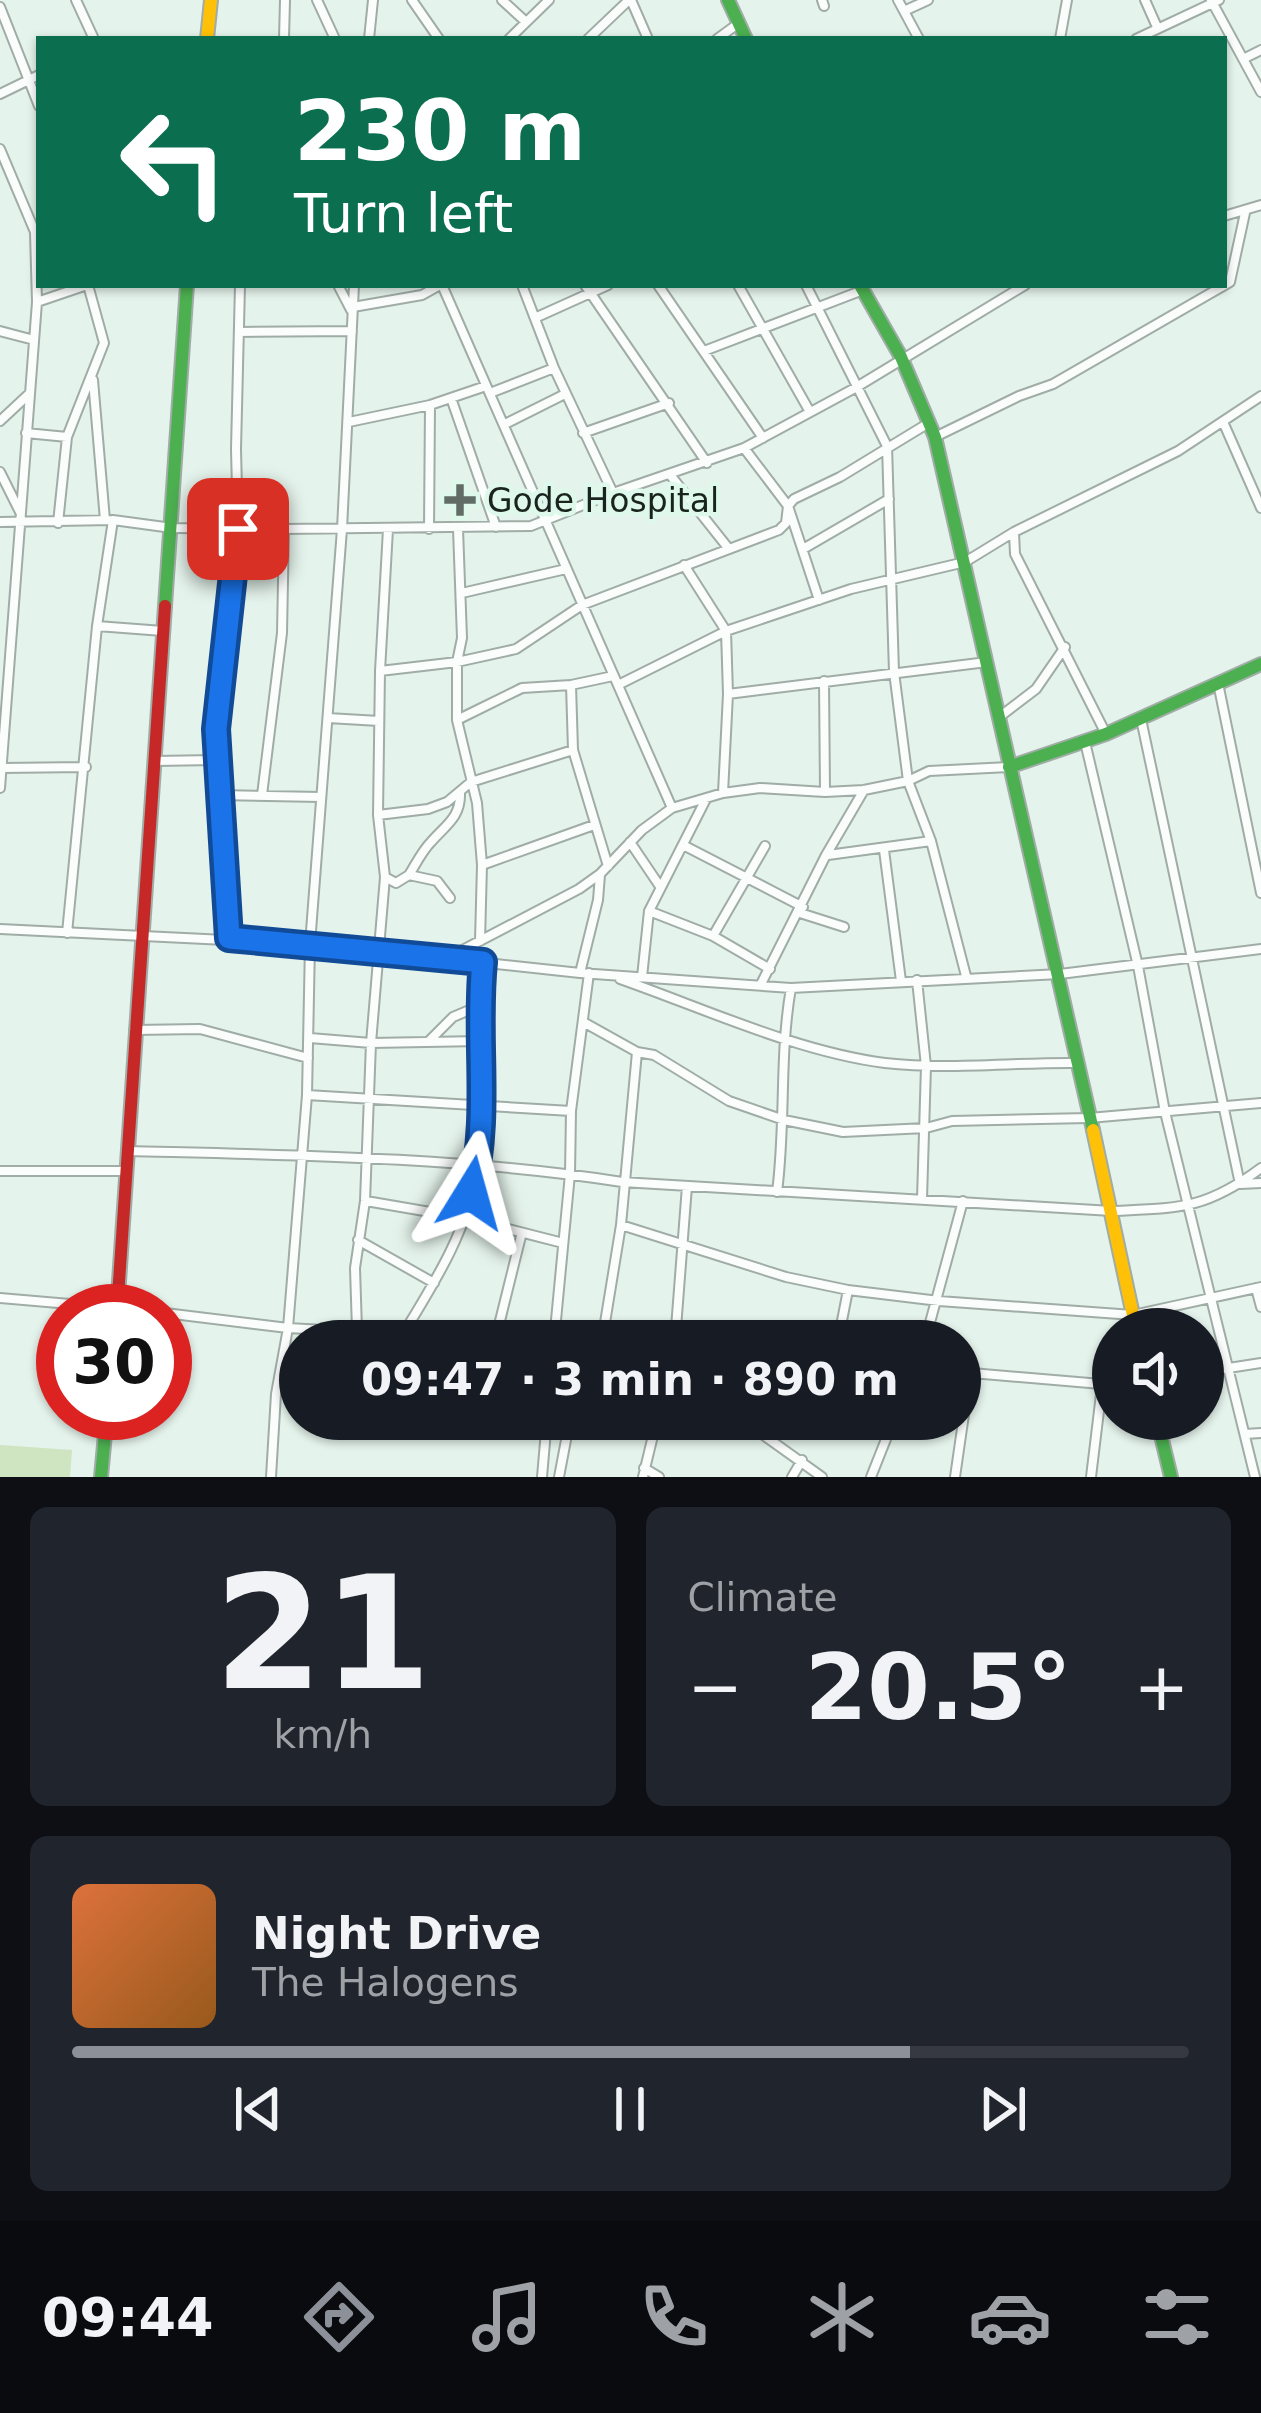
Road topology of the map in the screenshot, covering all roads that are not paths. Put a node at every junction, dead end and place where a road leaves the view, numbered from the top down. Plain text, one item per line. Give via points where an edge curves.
1 (76, 0) edge
2 (211, 0) edge
3 (285, 0) edge
4 (317, 0) edge
5 (373, 0) edge
6 (412, 0) edge
7 (502, 0) edge
8 (549, 0) edge
9 (630, 0) edge
10 (728, 0) edge
11 (898, 0) edge
12 (928, 0) edge
13 (1067, 0) edge
14 (1145, 0) edge
15 (1214, 1) edge
16 (0, 7) edge
17 (904, 11) junction
18 (526, 22) junction
19 (739, 23) junction
20 (1156, 27) junction
21 (93, 36) edge
22 (207, 36) edge
23 (284, 36) edge
24 (334, 36) edge
25 (369, 36) edge
26 (437, 36) edge
27 (512, 36) edge
28 (592, 36) edge
29 (648, 36) edge
30 (721, 36) edge
31 (745, 36) edge
32 (917, 36) edge
33 (1061, 36) edge
34 (1141, 36) edge
35 (1261, 50) edge
36 (1243, 59) junction
37 (34, 77) edge
38 (1261, 92) edge
39 (0, 94) edge
40 (0, 149) edge
41 (1261, 205) edge
42 (1245, 213) dead end
43 (1227, 215) edge
44 (36, 230) edge
45 (1227, 284) edge
46 (37, 288) edge
47 (79, 288) edge
48 (89, 288) edge
49 (187, 288) edge
50 (240, 288) edge
51 (340, 288) edge
52 (354, 288) edge
53 (435, 288) edge
54 (442, 288) edge
55 (523, 288) edge
56 (660, 288) edge
57 (740, 288) edge
58 (808, 288) edge
59 (861, 288) edge
60 (1020, 288) edge
61 (1220, 288) edge
62 (588, 289) edge
63 (37, 302) junction
64 (817, 307) junction
65 (352, 310) junction
66 (537, 317) junction
67 (762, 326) junction
68 (0, 331) edge
69 (352, 331) junction
70 (239, 332) junction
71 (34, 340) junction
72 (704, 351) junction
73 (901, 356) junction
74 (554, 368) junction
75 (93, 378) junction
76 (855, 388) junction
77 (488, 389) junction
78 (29, 394) junction
79 (565, 394) junction
80 (1261, 396) edge
81 (451, 398) junction
82 (669, 403) junction
83 (430, 405) junction
84 (810, 412) junction
85 (0, 421) edge
86 (349, 422) junction
87 (505, 424) junction
88 (927, 424) junction
89 (1224, 424) junction
90 (26, 433) junction
91 (583, 434) junction
92 (67, 437) junction
93 (935, 437) junction
94 (763, 438) junction
95 (887, 446) junction
96 (744, 448) junction
97 (707, 463) junction
98 (0, 472) edge
99 (670, 476) junction
100 (613, 493) junction
101 (889, 500) junction
102 (788, 506) junction
103 (1261, 508) edge
104 (21, 518) junction
105 (109, 520) junction
106 (0, 521) edge
107 (548, 521) junction
108 (58, 523) junction
109 (496, 527) junction
110 (172, 528) junction
111 (238, 529) junction
112 (284, 529) junction
113 (388, 529) junction
114 (429, 529) junction
115 (458, 529) junction
116 (342, 530) junction
117 (1014, 532) junction
118 (729, 549) junction
119 (803, 549) junction
120 (965, 562) junction
121 (684, 565) junction
122 (566, 569) junction
123 (890, 578) junction
124 (462, 593) junction
125 (820, 600) junction
126 (582, 604) junction
127 (97, 626) junction
128 (726, 631) junction
129 (163, 632) junction
130 (1065, 647) junction
131 (457, 662) junction
132 (987, 662) junction
133 (1261, 664) edge
134 (380, 671) junction
135 (894, 672) junction
136 (615, 681) junction
137 (824, 681) junction
138 (1218, 681) junction
139 (571, 685) junction
140 (728, 694) junction
141 (328, 718) junction
142 (998, 718) junction
143 (1141, 719) junction
144 (457, 720) junction
145 (379, 721) junction
146 (1106, 734) junction
147 (1084, 742) junction
148 (573, 750) junction
149 (215, 760) junction
150 (155, 761) junction
151 (86, 767) junction
152 (1009, 767) junction
153 (1, 768) edge
154 (908, 781) junction
155 (471, 782) junction
156 (0, 788) edge
157 (864, 790) junction
158 (460, 791) junction
159 (825, 792) junction
160 (723, 793) junction
161 (218, 795) junction
162 (262, 795) junction
163 (321, 797) junction
164 (707, 798) junction
165 (671, 808) junction
166 (378, 815) junction
167 (594, 825) junction
168 (931, 841) junction
169 (630, 842) junction
170 (682, 845) junction
171 (765, 846) dead end
172 (884, 850) junction
173 (826, 855) junction
174 (482, 865) junction
175 (608, 866) junction
176 (600, 874) junction
177 (410, 875) junction
178 (385, 877) junction
179 (746, 879) junction
180 (659, 885) junction
181 (1261, 892) edge
182 (450, 898) dead end
183 (649, 910) junction
184 (802, 910) junction
185 (844, 927) dead end
186 (0, 928) edge
187 (68, 933) junction
188 (713, 936) junction
189 (141, 937) junction
190 (229, 938) junction
191 (480, 940) junction
192 (310, 944) junction
193 (1261, 949) edge
194 (377, 951) junction
195 (444, 958) junction
196 (1192, 960) junction
197 (483, 962) junction
198 (1138, 966) junction
199 (770, 969) junction
200 (584, 973) junction
201 (605, 974) junction
202 (1060, 974) junction
203 (966, 976) junction
204 (642, 977) junction
205 (917, 980) junction
206 (901, 981) junction
207 (761, 984) junction
208 (790, 988) junction
209 (478, 1006) junction
210 (585, 1023) junction
211 (134, 1030) junction
212 (783, 1036) junction
213 (310, 1038) junction
214 (429, 1041) junction
215 (481, 1041) junction
216 (371, 1043) junction
217 (637, 1052) junction
218 (308, 1058) junction
219 (1079, 1063) junction
220 (926, 1066) junction
221 (307, 1095) junction
222 (370, 1098) junction
223 (1261, 1103) edge
224 (482, 1105) junction
225 (1223, 1106) junction
226 (571, 1112) junction
227 (1166, 1112) junction
228 (1089, 1118) junction
229 (784, 1120) junction
230 (926, 1128) junction
231 (127, 1150) junction
232 (299, 1156) junction
233 (365, 1161) junction
234 (478, 1168) junction
235 (1261, 1168) edge
236 (124, 1171) junction
237 (0, 1172) edge
238 (569, 1174) junction
239 (622, 1182) junction
240 (1261, 1183) edge
241 (1240, 1184) junction
242 (687, 1186) junction
243 (778, 1192) junction
244 (922, 1199) junction
245 (365, 1201) junction
246 (963, 1201) junction
247 (1189, 1208) junction
248 (1112, 1211) junction
249 (465, 1218) junction
250 (620, 1225) junction
251 (521, 1235) junction
252 (358, 1240) junction
253 (563, 1244) junction
254 (683, 1247) junction
255 (434, 1283) junction
256 (119, 1284) edge
257 (1258, 1287) edge
258 (848, 1290) junction
259 (0, 1298) edge
260 (1213, 1298) junction
261 (939, 1300) junction
262 (36, 1301) edge
263 (1261, 1306) edge
264 (1131, 1308) edge
265 (1180, 1308) edge
266 (192, 1316) edge
267 (1092, 1317) edge
268 (289, 1320) edge
269 (357, 1320) edge
270 (412, 1320) edge
271 (500, 1320) edge
272 (556, 1320) edge
273 (605, 1320) edge
274 (676, 1320) edge
275 (842, 1320) edge
276 (932, 1320) edge
277 (279, 1327) edge
278 (1261, 1363) edge
279 (1228, 1368) junction
280 (1224, 1369) edge
281 (981, 1374) edge
282 (279, 1378) edge
283 (1092, 1384) edge
284 (1261, 1433) edge
285 (1245, 1434) junction
286 (104, 1440) edge
287 (545, 1440) edge
288 (566, 1440) edge
289 (651, 1440) edge
290 (772, 1440) edge
291 (886, 1440) edge
292 (959, 1440) edge
293 (1097, 1440) edge
294 (1162, 1440) edge
295 (802, 1460) junction
296 (643, 1472) edge
297 (101, 1477) edge
298 (272, 1477) edge
299 (542, 1477) edge
300 (559, 1477) edge
301 (659, 1477) edge
302 (792, 1477) edge
303 (822, 1477) edge
304 (871, 1477) edge
305 (955, 1477) edge
306 (1090, 1477) edge
307 (1171, 1477) edge
308 (1256, 1477) edge

1 - 21 street
2 - 22 street
3 - 23 street
4 - 24 street
5 - 25 street
6 - 26 street
7 - 18 street
8 - 18 street
9 - 28 street
9 - 29 street
10 - 19 street
11 - 17 street
12 - 17 street
13 - 33 street
14 - 20 street
15 - 20 street
15 - 36 street
16 - 37 street
17 - 32 street
18 - 27 street
19 - 30 street
19 - 31 street
20 - 34 street
35 - 36 street
36 - 38 street
37 - 39 street
40 - 44 street
41 - 43 street
42 - 45 street
46 - 63 street
47 - 63 street
48 - 75 street via 104,334
49 - 110 street
50 - 70 street
51 - 65 street
52 - 65 street
53 - 65 street
54 - 77 street
55 - 66 street
56 - 72 street
57 - 67 street
58 - 64 street
59 - 64 street
59 - 73 street
60 - 73 street
61 - 93 street via 1053,385
62 - 66 street
62 - 82 street
63 - 71 street
64 - 67 street
64 - 76 street
65 - 69 street
66 - 74 street
67 - 72 street
67 - 84 street
68 - 71 street
69 - 70 street
69 - 86 street
70 - 111 street
71 - 78 street
72 - 94 street
73 - 76 street
73 - 88 street
74 - 77 street
74 - 79 street
75 - 92 street
75 - 105 street
76 - 84 street
76 - 95 street
77 - 81 street
77 - 87 street
78 - 85 street
78 - 90 street
79 - 87 street
79 - 91 street
80 - 89 street
81 - 83 street
81 - 109 street
82 - 91 street
82 - 97 street
83 - 86 street
83 - 114 street
84 - 94 street
86 - 116 street
87 - 107 street
88 - 93 street
88 - 95 street
89 - 103 street
89 - 117 street
90 - 92 street
90 - 104 street
91 - 100 street
92 - 108 street
93 - 120 street
94 - 96 street
95 - 101 street
95 - 102 street
96 - 97 street
96 - 102 street
97 - 99 street
98 - 104 street
99 - 100 street
99 - 118 street
100 - 107 street
101 - 119 street
101 - 123 street
102 - 118 street via 784,526
102 - 119 street
104 - 106 street
104 - 108 street
104 - 153 street
105 - 108 street
105 - 110 street
105 - 127 street
107 - 109 street
107 - 122 street
109 - 115 street
110 - 111 street
110 - 129 street
111 - 112 street
111 - 149 street
112 - 116 street
112 - 162 street via 282,633
113 - 114 street
113 - 116 street
113 - 134 street
114 - 115 street
115 - 124 street
116 - 141 street
117 - 120 street
117 - 130 street via 1016,554
118 - 121 street
119 - 125 street
120 - 123 street
120 - 132 street
121 - 126 street
121 - 128 street
122 - 124 street
122 - 126 street
123 - 125 street
123 - 135 street
124 - 131 street
125 - 128 street
126 - 131 street via 516,649
126 - 136 street
127 - 129 street
127 - 151 street
128 - 136 street
128 - 140 street
129 - 150 street
130 - 142 street via 1036,689
130 - 146 street
131 - 134 street
131 - 144 street
132 - 135 street
132 - 142 street
133 - 138 street
134 - 145 street
135 - 137 street
135 - 154 street
136 - 139 street
136 - 165 street
137 - 140 street
137 - 159 street
138 - 143 street
138 - 181 street
139 - 144 street via 521,688
139 - 148 street
140 - 160 street
141 - 145 street
141 - 163 street
142 - 152 street
143 - 146 street
143 - 196 street
144 - 155 street
145 - 166 street
146 - 147 street
147 - 152 street
147 - 198 street
148 - 155 street
148 - 167 street
149 - 150 street
149 - 161 street
150 - 189 street
151 - 153 street
151 - 187 street
152 - 154 street via 934,770
152 - 202 street
153 - 156 street
154 - 157 street
154 - 168 street
155 - 158 street
155 - 174 street
157 - 159 street
157 - 173 street
158 - 166 street via 428,808
158 - 177 street via 453,821
159 - 160 street
160 - 164 street
161 - 162 street
161 - 190 street
162 - 163 street
163 - 192 street
164 - 165 street
164 - 170 street
165 - 169 street
166 - 178 street
167 - 174 street
167 - 175 street
168 - 172 street
168 - 203 street
169 - 175 street
169 - 180 street
170 - 179 street
170 - 180 street
171 - 179 street
172 - 173 street
172 - 206 street
173 - 184 street
174 - 191 street
175 - 176 street
176 - 191 street
176 - 200 street
177 - 178 street via 396,884
177 - 182 street via 437,880
178 - 194 street
179 - 184 street
179 - 188 street
180 - 183 street
183 - 188 street
183 - 204 street
184 - 185 street
184 - 199 street
186 - 187 street
187 - 189 street
188 - 199 street
189 - 190 street
189 - 211 street
190 - 192 street
191 - 195 street
192 - 194 street
192 - 213 street
193 - 196 street
194 - 195 street
194 - 216 street
195 - 197 street
196 - 198 street
196 - 225 street
197 - 200 street
197 - 209 street
198 - 202 street
198 - 227 street
199 - 207 street
200 - 201 street
200 - 210 street
201 - 204 street
201 - 212 street
202 - 203 street
202 - 219 street
203 - 205 street
204 - 207 street
205 - 206 street
205 - 220 street
206 - 208 street
207 - 208 street
208 - 212 street
209 - 214 street
209 - 215 street
210 - 217 street
210 - 226 street
211 - 218 street via 200,1029
211 - 231 street
212 - 220 street
212 - 229 street
213 - 216 street
213 - 218 street
214 - 215 street
214 - 216 street
215 - 224 street
216 - 222 street
217 - 229 street via 729,1102
217 - 239 street
218 - 221 street
219 - 220 street
219 - 228 street
220 - 230 street
221 - 222 street
221 - 232 street
222 - 224 street
222 - 233 street
223 - 225 street
224 - 226 street
224 - 234 street
225 - 227 street
225 - 241 street
226 - 238 street
227 - 228 street
227 - 247 street
228 - 230 street
228 - 248 street
229 - 230 street via 843,1132
229 - 243 street
230 - 244 street
231 - 232 street
231 - 236 street
232 - 233 street
232 - 268 street
233 - 234 street
233 - 245 street
234 - 238 street
234 - 249 street
235 - 241 street
236 - 237 street
236 - 256 street
238 - 239 street
238 - 253 street
239 - 242 street
239 - 250 street
240 - 241 street
241 - 247 street
242 - 243 street
242 - 254 street
243 - 244 street
244 - 246 street
245 - 249 street
245 - 252 street
246 - 248 street
246 - 261 street
247 - 248 street
247 - 260 street
248 - 264 street
249 - 251 street
249 - 255 street
250 - 254 street
250 - 273 street
251 - 253 street
251 - 271 street
252 - 255 street
252 - 269 street
253 - 272 street
254 - 258 street
254 - 274 street
255 - 270 street
257 - 260 street
257 - 263 street
258 - 261 street
258 - 275 street
259 - 262 street
260 - 265 street
260 - 279 street
261 - 267 street
261 - 276 street
266 - 277 street
278 - 279 street
279 - 280 street
279 - 285 street
281 - 283 street
282 - 298 street
284 - 285 street
285 - 308 street
286 - 297 street
287 - 299 street
288 - 300 street
289 - 296 street
290 - 295 street
291 - 304 street
292 - 305 street
293 - 306 street
294 - 307 street
295 - 302 street
295 - 303 street
296 - 301 street

